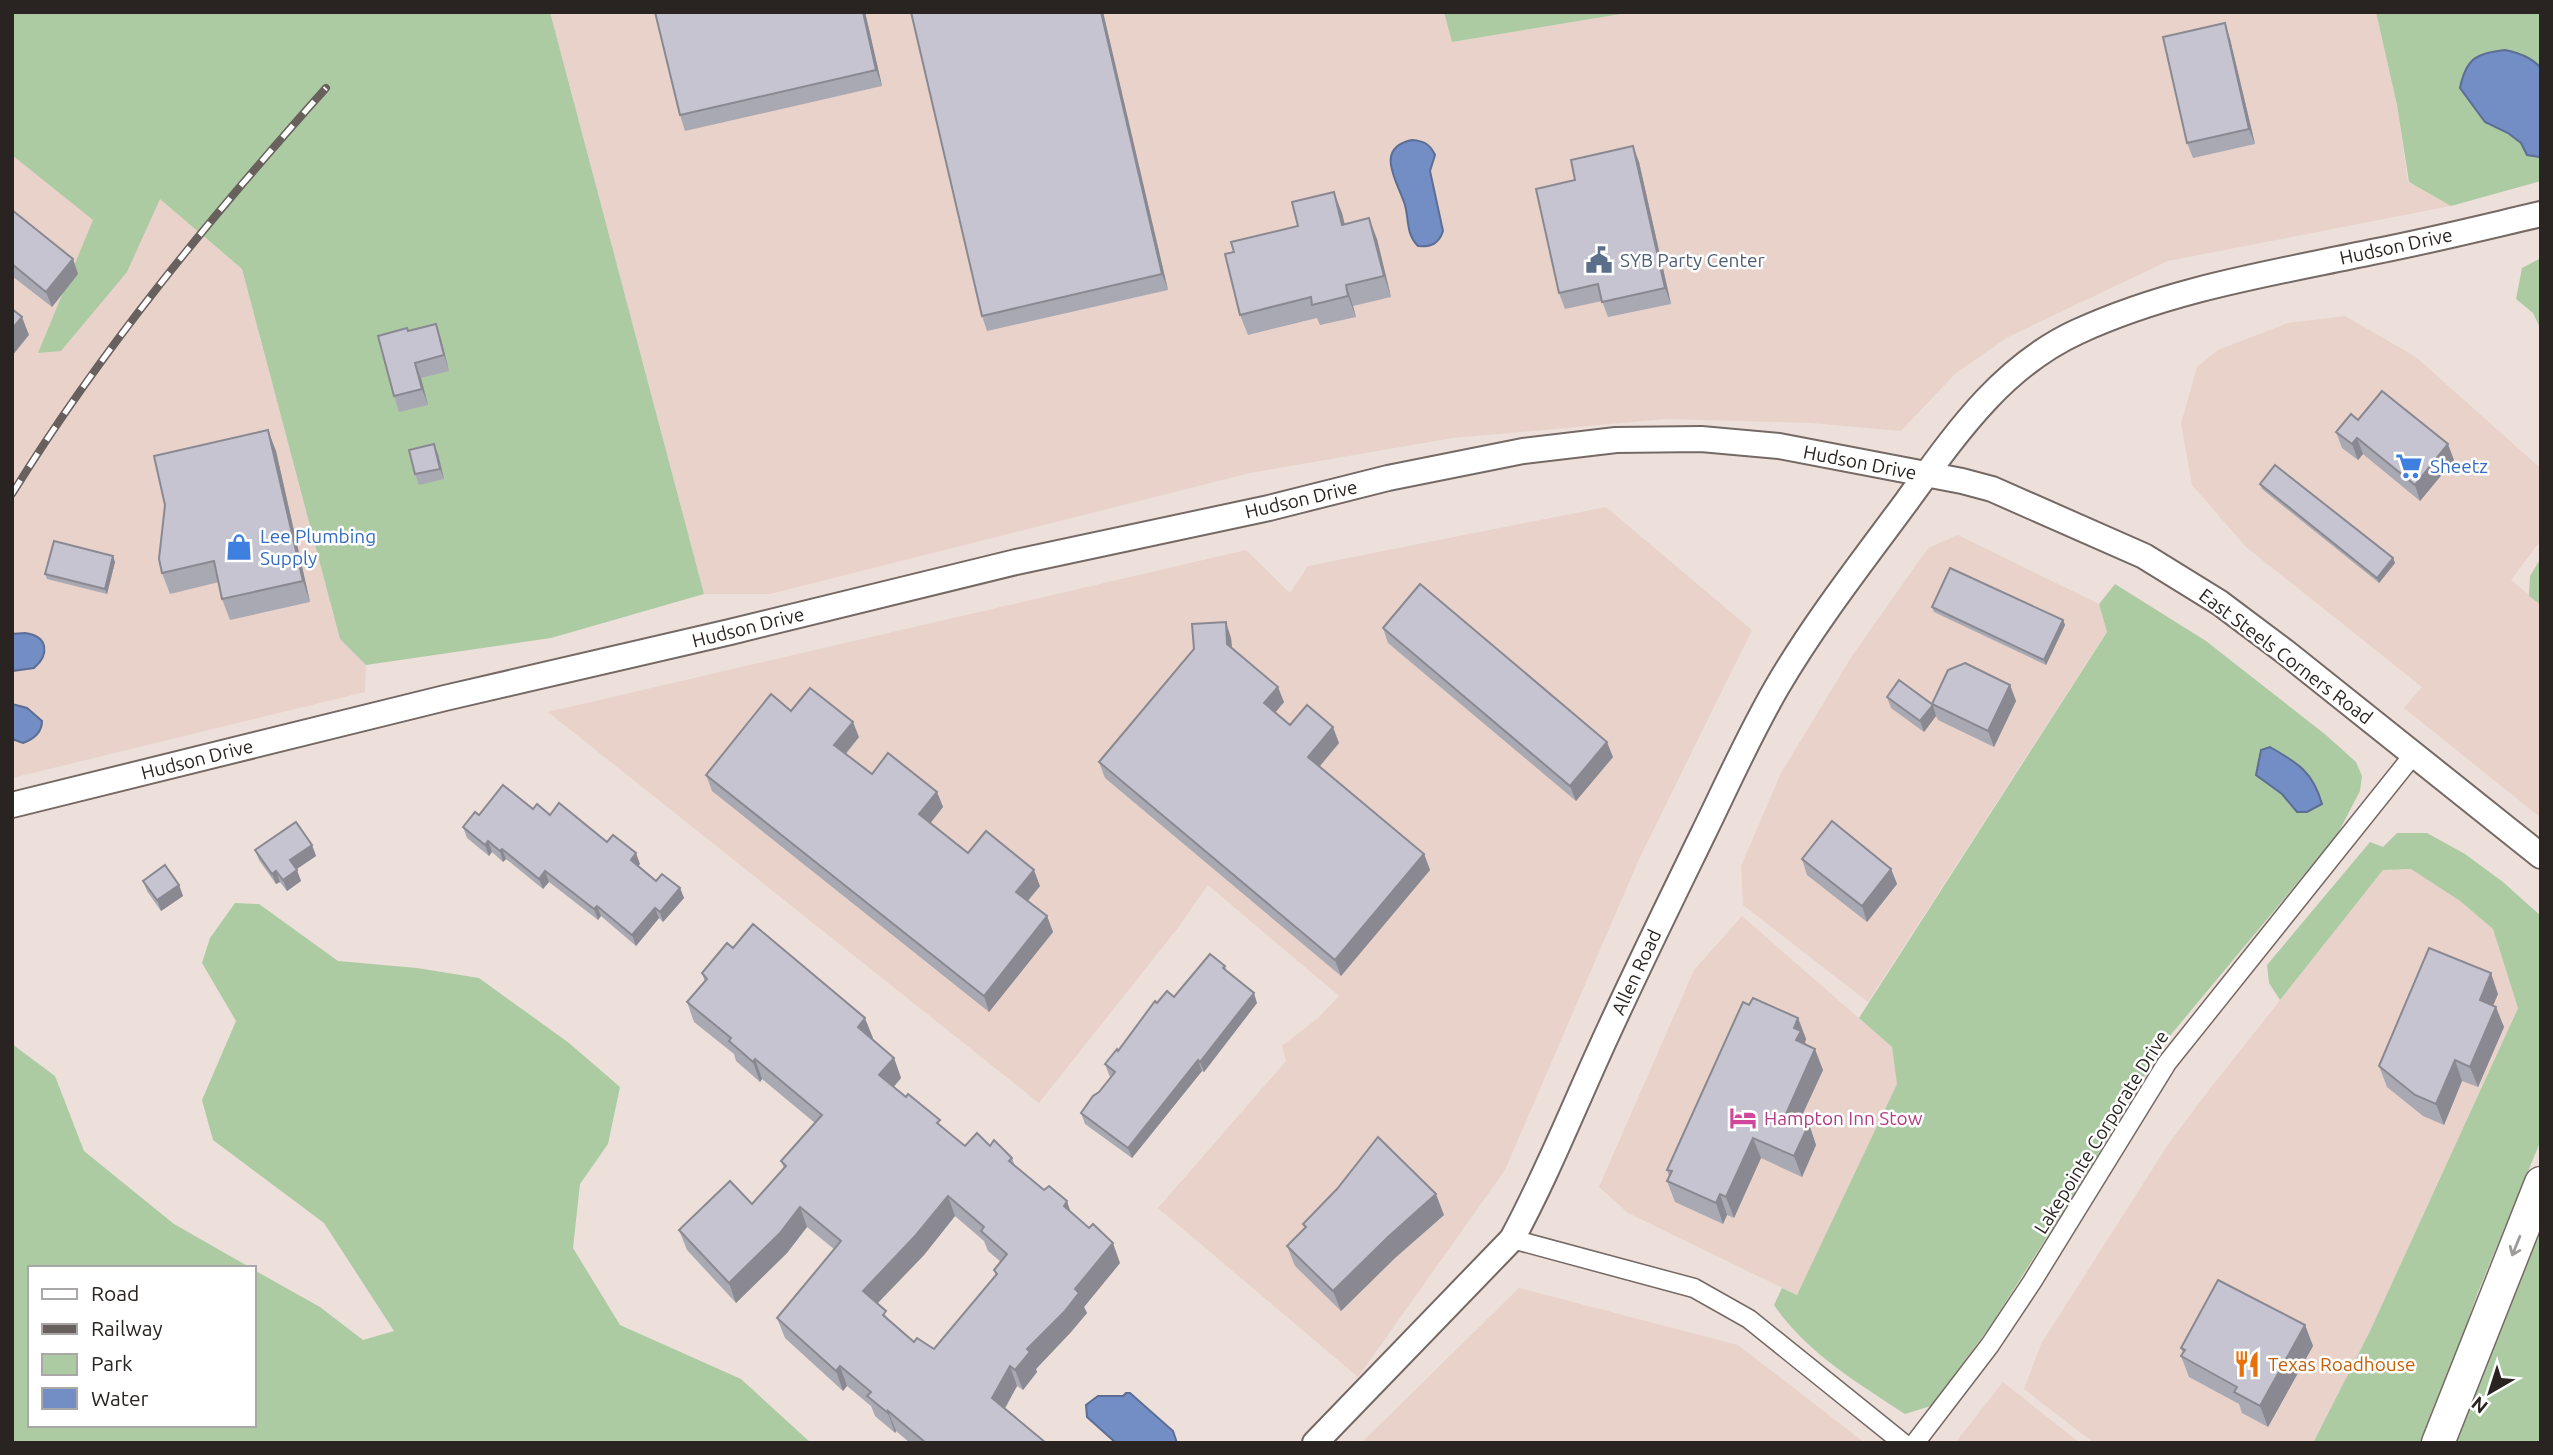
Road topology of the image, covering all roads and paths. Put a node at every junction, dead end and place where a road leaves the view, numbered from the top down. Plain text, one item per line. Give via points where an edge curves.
1 (2541, 214) edge
2 (1926, 474) junction
3 (2414, 754) junction
4 (12, 805) edge
5 (2541, 856) edge
6 (2541, 1183) edge
7 (1512, 1239) junction
8 (1315, 1443) edge
9 (1903, 1443) edge
10 (1915, 1443) edge
11 (2438, 1443) edge

1 - 2 main road, Hudson Drive via 2248,277 2145,305 2078,331 2020,366 1993,390
2 - 3 main road, East Steels Corners Road via 1992,489 2144,556 2220,603
2 - 4 main road, Hudson Drive via 1779,446 1701,439 1616,440 1523,451 1016,562
2 - 7 main road, Allen Road via 1838,594 1748,740
3 - 5 main road, East Steels Corners Road
3 - 10 street, Lakepointe Corporate Drive via 2167,1063 2032,1282
6 -> 11 highway
7 - 8 main road, Allen Road
7 - 9 street via 1694,1288 1749,1319

